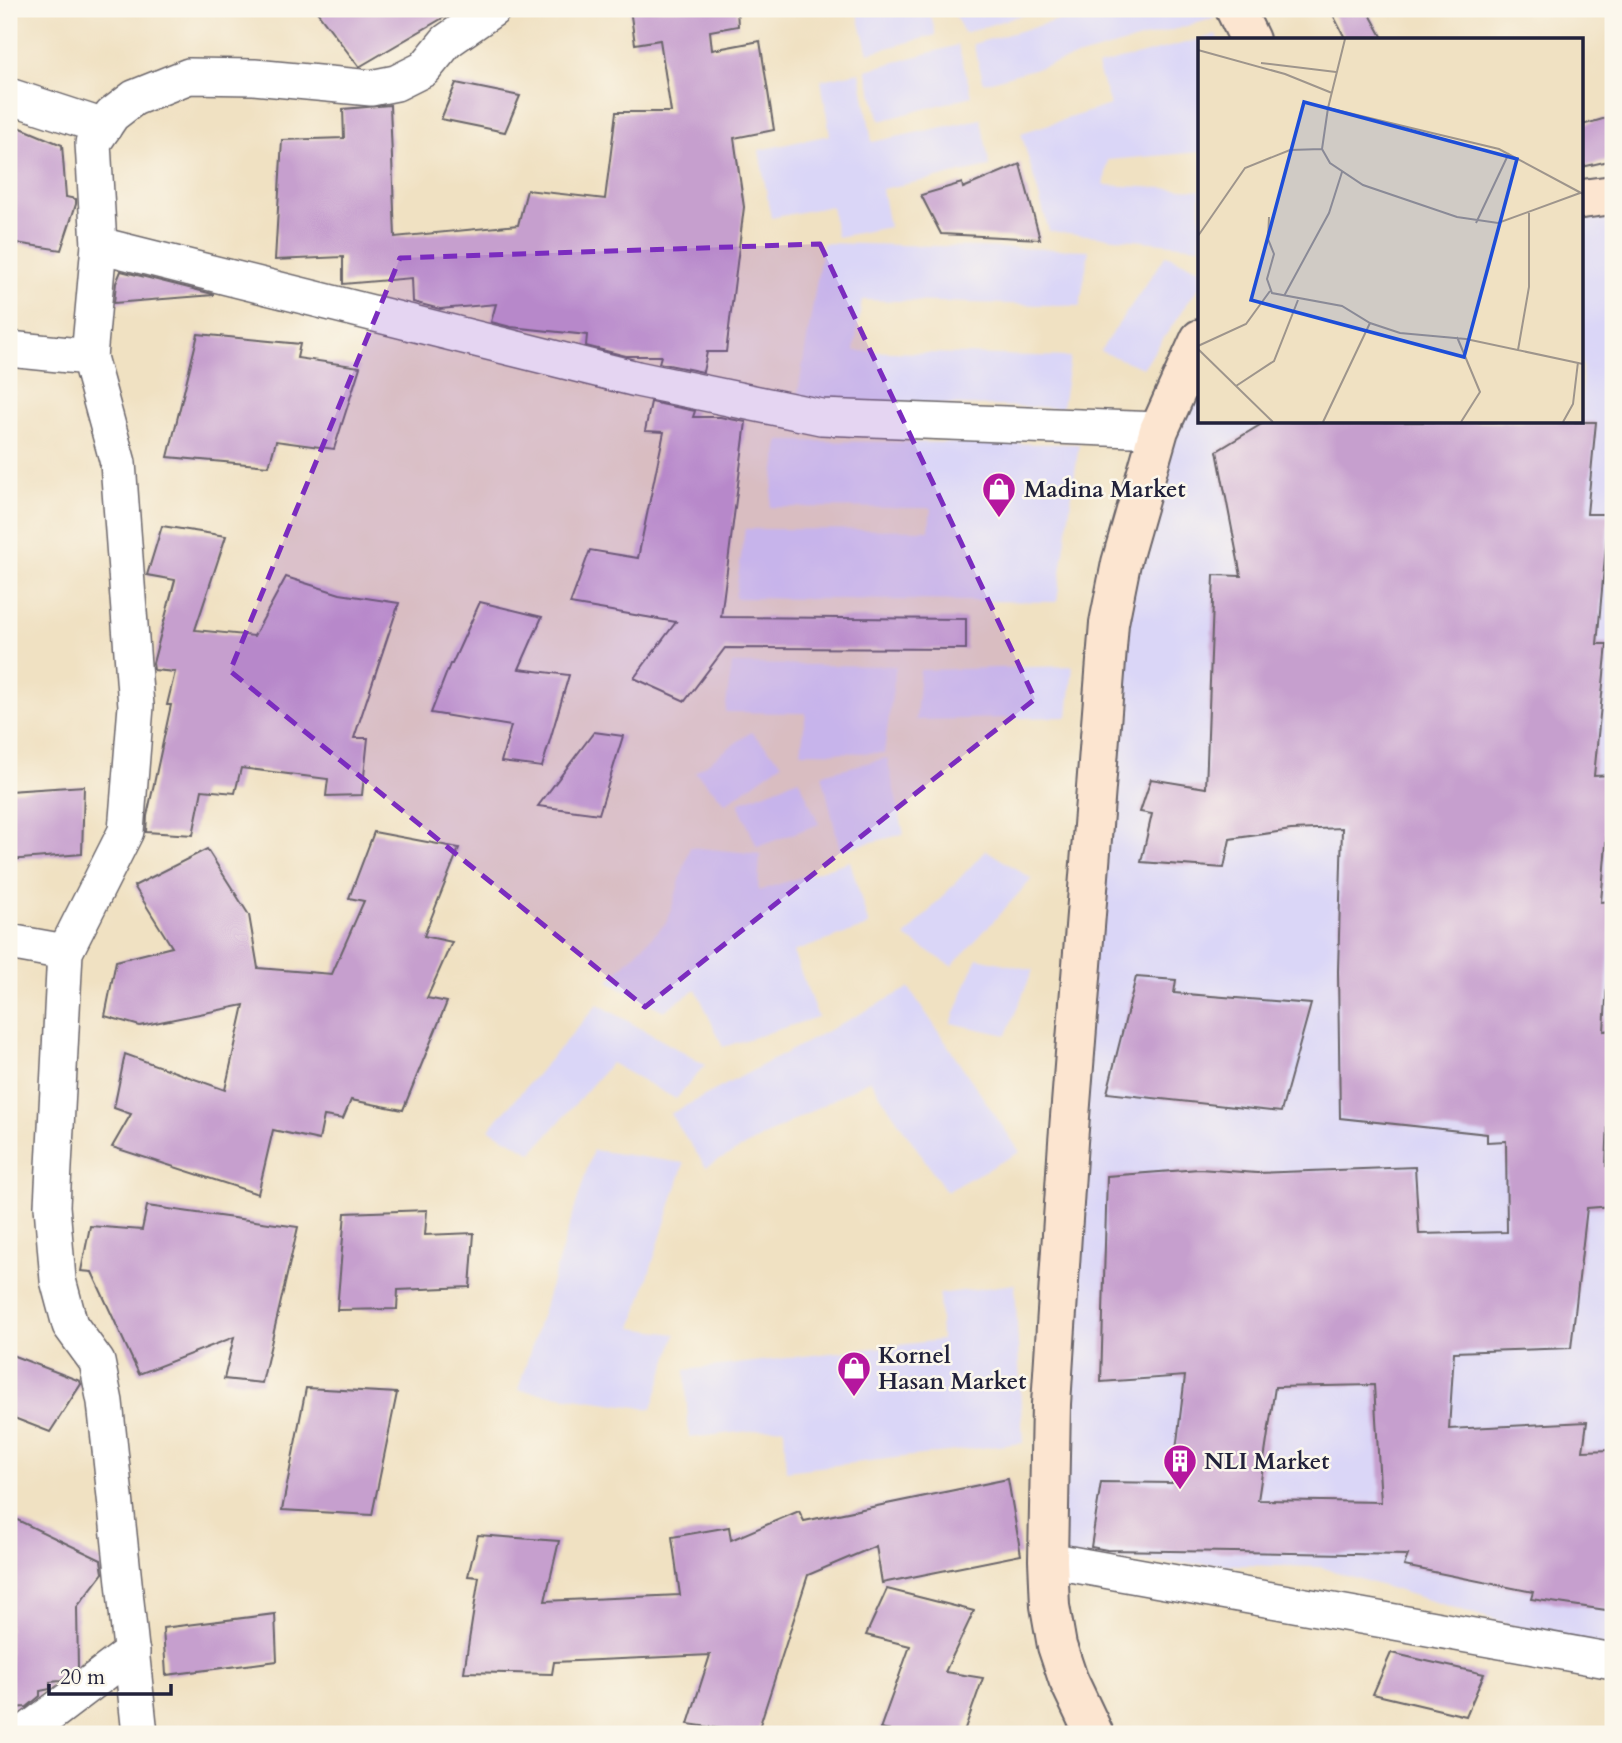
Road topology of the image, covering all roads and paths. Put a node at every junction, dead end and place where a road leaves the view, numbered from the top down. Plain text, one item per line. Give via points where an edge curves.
1 (493, 9) edge
2 (1235, 9) edge
3 (1249, 38) edge
4 (9, 96) edge
5 (104, 127) junction
6 (1613, 195) edge
7 (1584, 199) edge
8 (99, 245) junction
9 (1198, 343) edge
10 (9, 349) edge
11 (89, 357) junction
12 (1158, 430) junction
13 (9, 942) edge
14 (65, 952) junction
15 (1048, 1560) junction
16 (132, 1652) junction
17 (1613, 1661) edge
18 (24, 1734) edge
19 (140, 1734) edge
20 (1094, 1734) edge

1 - 5 street via 447,41 424,69 396,83 371,88 189,76 134,98
2 - 3 main road
4 - 5 street
5 - 8 street via 93,143
6 - 7 main road
8 - 11 street
8 - 12 street via 637,379 821,418
9 - 12 main road
10 - 11 street
11 - 14 street via 118,463 136,706 127,831
12 - 15 main road via 1109,622 1067,1155 1051,1404
13 - 14 street
14 - 16 street via 52,1206 58,1280 70,1325 97,1362
15 - 17 street
15 - 20 main road via 1057,1646
16 - 18 street
16 - 19 street

